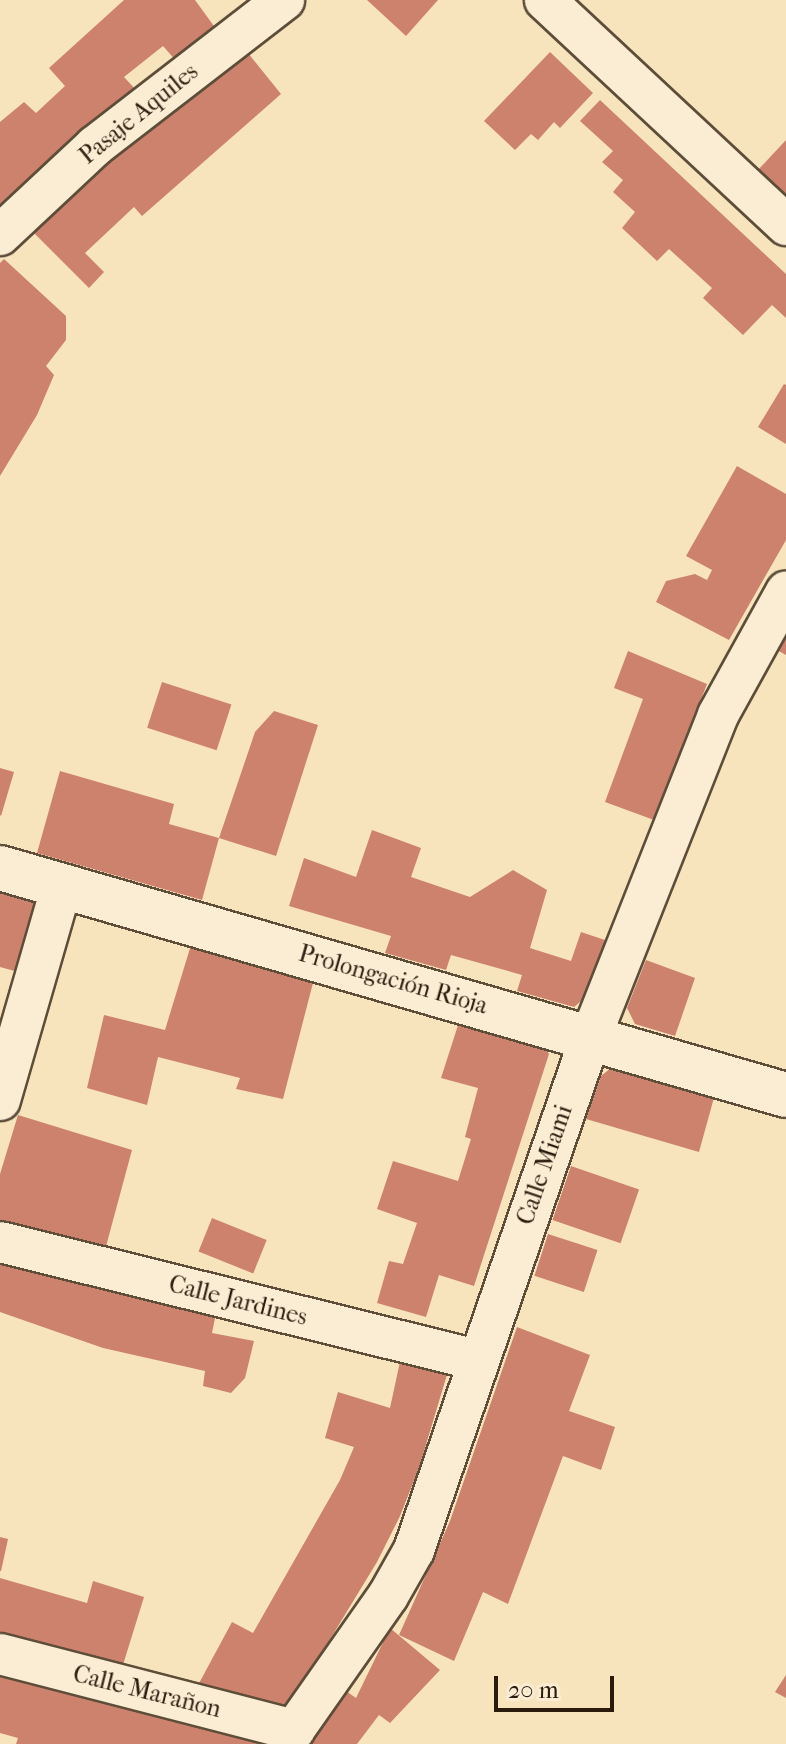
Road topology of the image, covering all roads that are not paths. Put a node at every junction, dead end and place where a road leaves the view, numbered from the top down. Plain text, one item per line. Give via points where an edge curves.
1 (284, 0) edge
2 (545, 0) edge
3 (786, 225) edge
4 (0, 235) edge
5 (786, 592) edge
6 (0, 868) edge
7 (62, 885) junction
8 (591, 1036) junction
9 (786, 1095) edge
10 (0, 1100) edge
11 (0, 1242) edge
12 (477, 1360) junction
13 (0, 1654) edge
14 (294, 1730) joint

1 - 4 street, Pasaje Aquiles via 95,146
2 - 3 street
5 - 8 street, Calle Miami via 718,715
6 - 7 street, Prolongación Rioja
7 - 8 street, Prolongación Rioja
7 - 10 street
8 - 9 street, Prolongación Rioja
8 - 12 street, Calle Miami
11 - 12 street, Calle Jardines
12 - 14 street, Calle Miami via 414,1550
13 - 14 street, Calle Marañon

